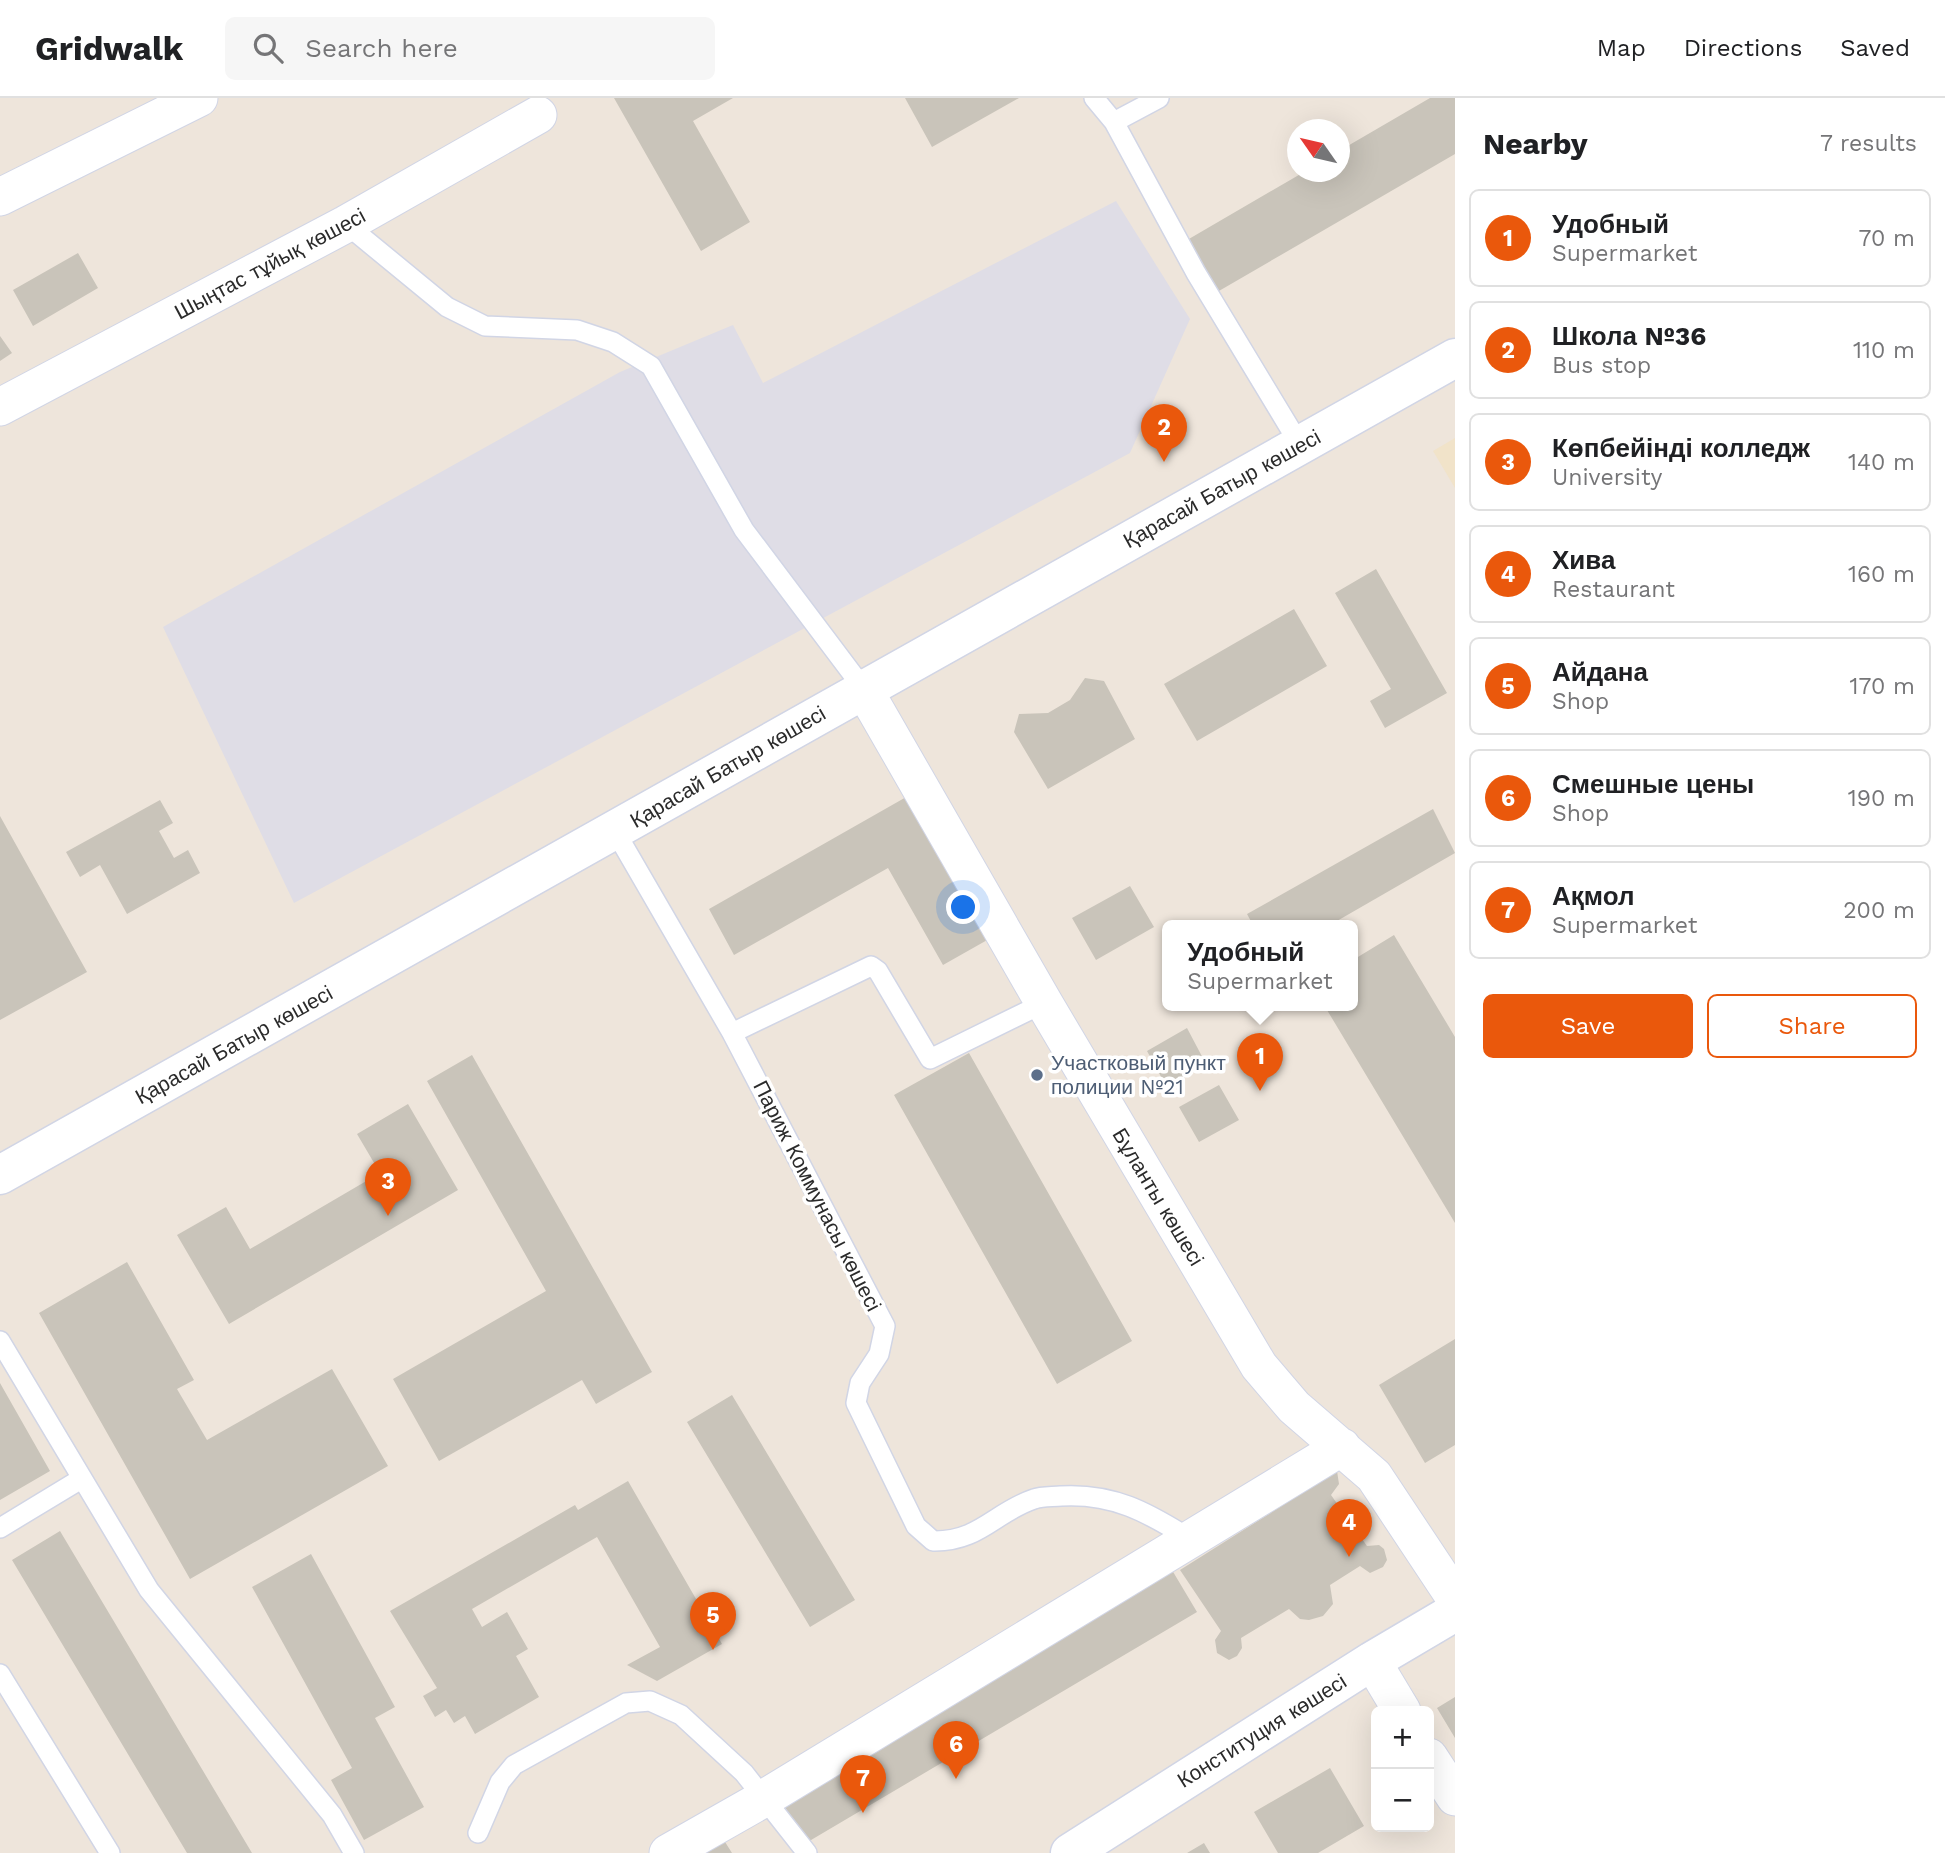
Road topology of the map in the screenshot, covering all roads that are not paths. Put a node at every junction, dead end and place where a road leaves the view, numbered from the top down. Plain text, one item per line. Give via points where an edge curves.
1 (199, 98) edge
2 (1094, 98) edge
3 (1159, 98) edge
4 (538, 115) dead end
5 (1114, 122) junction
6 (0, 197) edge
7 (346, 224) junction
8 (1455, 358) edge
9 (0, 407) edge
10 (1300, 445) junction
11 (863, 688) junction
12 (615, 831) junction
13 (1044, 1003) junction
14 (732, 1033) junction
15 (0, 1175) edge
16 (0, 1341) edge
17 (1342, 1447) junction
18 (81, 1479) junction
19 (0, 1528) edge
20 (1190, 1539) junction
21 (1455, 1598) edge
22 (1455, 1612) edge
23 (1372, 1661) junction
24 (0, 1674) edge
25 (1399, 1706) edge
26 (1434, 1765) edge
27 (1455, 1797) edge
28 (763, 1799) junction
29 (478, 1833) dead end
30 (110, 1853) edge
31 (354, 1853) edge
32 (668, 1853) edge
33 (807, 1853) edge
34 (1070, 1853) edge

1 - 6 street
2 - 5 lane
3 - 5 lane
4 - 7 street, Шыңтас тұйық көшесі
5 - 10 lane via 1196,272
7 - 9 street, Шыңтас тұйық көшесі
7 - 11 lane via 447,307 485,326 576,330 613,342 651,366 744,530
8 - 10 street, Қарасай Батыр көшесі
10 - 11 street, Қарасай Батыр көшесі
11 - 12 street, Қарасай Батыр көшесі
11 - 13 street, Бұланты көшесі
12 - 14 lane, Париж Коммунасы көшесі
12 - 15 street, Қарасай Батыр көшесі
13 - 14 lane via 930,1059 871,966
13 - 17 street, Бұланты көшесі via 1259,1366 1294,1407
14 - 20 lane, Париж Коммунасы көшесі via 885,1326 879,1354 860,1383 856,1403 916,1525 933,1541 956,1541 1035,1498 1086,1495 1146,1511
16 - 18 lane
17 - 20 street
17 - 21 street, Бұланты көшесі via 1374,1476
18 - 19 lane
18 - 31 lane via 149,1590 332,1815
20 - 28 street
22 - 23 street, Конституция көшесі
23 - 25 street
23 - 34 street, Конституция көшесі
24 - 30 lane
26 - 27 street
28 - 29 lane via 744,1773 681,1716 650,1701 626,1703 513,1765 500,1782
28 - 32 street
28 - 33 lane

